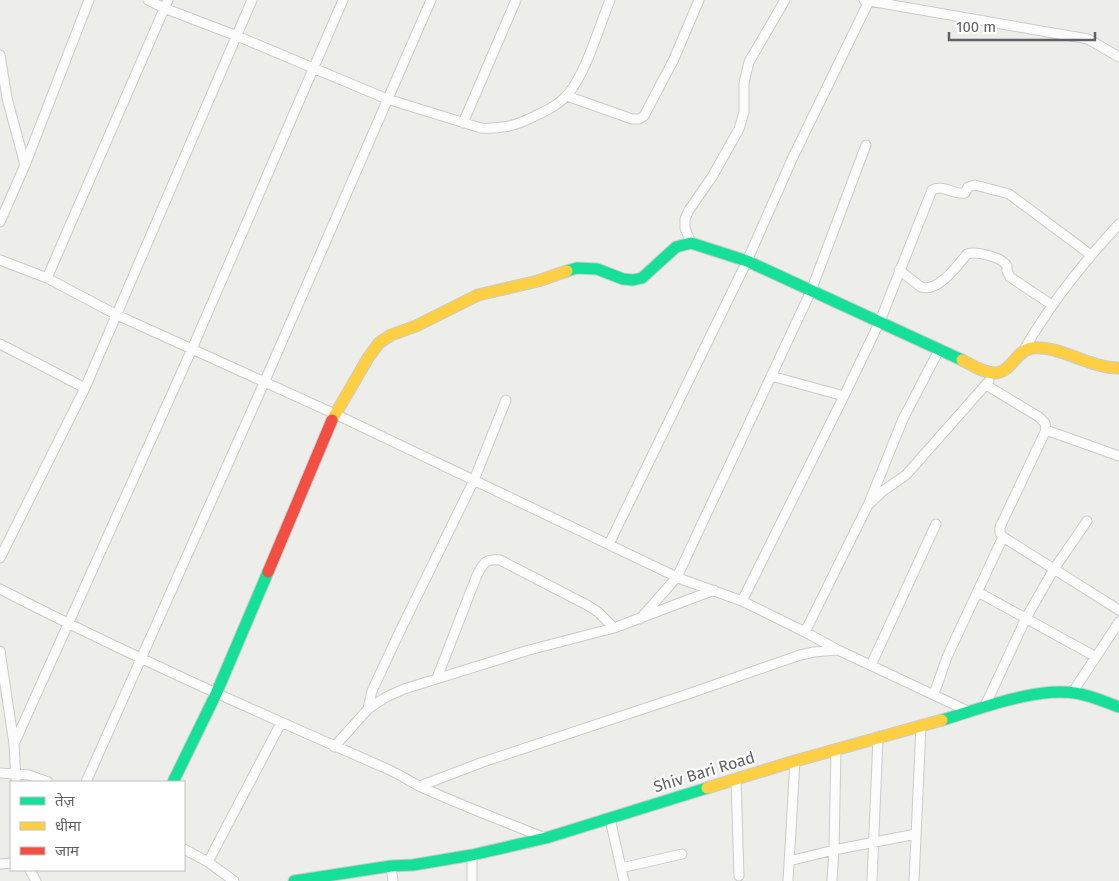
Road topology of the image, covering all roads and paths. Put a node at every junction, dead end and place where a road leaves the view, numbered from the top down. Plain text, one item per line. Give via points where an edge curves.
1 (89, 0) edge
2 (148, 0) edge
3 (252, 0) edge
4 (343, 0) edge
5 (431, 0) edge
6 (516, 0) edge
7 (610, 0) edge
8 (699, 0) edge
9 (785, 0) edge
10 (866, 0) edge
11 (166, 4) edge
12 (906, 4) edge
13 (237, 36) junction
14 (0, 55) edge
15 (1119, 57) edge
16 (313, 68) junction
17 (567, 96) junction
18 (387, 99) junction
19 (463, 123) junction
20 (866, 144) dead end
21 (25, 165) junction
22 (0, 222) edge
23 (1119, 224) edge
24 (691, 243) junction
25 (1091, 255) junction
26 (0, 260) edge
27 (747, 261) junction
28 (899, 270) junction
29 (47, 278) junction
30 (811, 291) junction
31 (1052, 305) junction
32 (117, 315) junction
33 (880, 320) junction
34 (0, 344) edge
35 (192, 349) junction
36 (938, 350) junction
37 (1024, 350) junction
38 (1119, 368) edge
39 (996, 373) junction
40 (771, 376) junction
41 (264, 383) junction
42 (986, 385) junction
43 (85, 388) junction
44 (844, 396) junction
45 (506, 400) dead end
46 (335, 414) junction
47 (1046, 430) junction
48 (1119, 456) edge
49 (474, 480) junction
50 (868, 505) junction
51 (1087, 521) dead end
52 (936, 524) dead end
53 (1003, 537) junction
54 (609, 544) junction
55 (0, 558) edge
56 (1054, 569) junction
57 (677, 577) junction
58 (0, 589) edge
59 (714, 590) junction
60 (978, 592) junction
61 (742, 601) junction
62 (1119, 610) edge
63 (1026, 618) junction
64 (640, 619) junction
65 (1119, 622) edge
66 (68, 624) junction
67 (614, 628) junction
68 (805, 632) junction
69 (838, 650) junction
70 (0, 651) edge
71 (1096, 657) junction
72 (141, 658) junction
73 (871, 665) junction
74 (438, 678) junction
75 (1072, 693) junction
76 (216, 694) junction
77 (934, 694) junction
78 (1119, 707) edge
79 (984, 708) junction
80 (368, 709) junction
81 (970, 712) junction
82 (281, 723) junction
83 (921, 726) junction
84 (878, 737) junction
85 (14, 744) junction
86 (334, 747) junction
87 (836, 749) junction
88 (795, 761) junction
89 (15, 772) junction
90 (0, 773) edge
91 (736, 780) junction
92 (16, 781) edge
93 (45, 781) edge
94 (86, 781) edge
95 (173, 781) edge
96 (420, 786) junction
97 (610, 819) junction
98 (916, 834) junction
99 (546, 838) junction
100 (874, 842) junction
101 (185, 850) edge
102 (834, 850) junction
103 (682, 854) dead end
104 (472, 855) junction
105 (789, 861) junction
106 (208, 862) junction
107 (391, 866) junction
108 (621, 868) junction
109 (739, 876) dead end
110 (338, 878) edge
111 (234, 881) edge
112 (294, 881) edge
113 (393, 881) edge
114 (472, 881) edge
115 (624, 881) edge
116 (788, 881) edge
117 (832, 881) edge
118 (872, 881) edge
119 (914, 881) edge

1 - 21 street
2 - 11 street
3 - 13 street
4 - 16 street
5 - 18 street
6 - 19 street
7 - 17 street via 579,80
8 - 17 street via 674,59 644,116 632,119
9 - 24 street via 749,62 739,129 685,219
10 - 12 street
10 - 27 street
11 - 13 street
11 - 29 street
12 - 15 street via 1088,39
13 - 16 street
13 - 32 street
14 - 21 street via 7,98
16 - 18 street
16 - 35 street
17 - 19 street via 552,107 508,127 481,128
18 - 19 street
18 - 41 street
20 - 30 street
21 - 22 street
23 - 25 street
24 - 27 street
24 - 46 street via 676,247 642,278 623,279 597,269 577,268 478,295 391,335 379,343 368,358
25 - 28 street via 1009,194 975,185 961,194 936,188 929,194
25 - 31 street
26 - 29 street
27 - 30 street
27 - 54 street
28 - 31 street via 921,287 930,287 951,274 967,254 975,252 1002,259 1010,277
28 - 33 street
29 - 32 street
30 - 33 street
30 - 40 street
31 - 37 street
32 - 35 street
32 - 43 street
33 - 36 street
33 - 44 street
34 - 43 street
35 - 41 street
35 - 66 street
36 - 39 street
36 - 50 street via 903,419
37 - 38 street via 1046,349 1102,367
37 - 39 street
39 - 42 street
40 - 44 street
40 - 57 street
41 - 46 street
41 - 72 street
42 - 47 street via 1039,417
42 - 50 street via 906,476
43 - 55 street
44 - 61 street
45 - 49 street
46 - 49 street
46 - 76 street
47 - 48 street
47 - 53 street via 1000,527
49 - 54 street
49 - 80 street via 372,691
50 - 68 street
51 - 56 street
52 - 73 street
53 - 56 street
53 - 60 street
54 - 57 street
56 - 62 street
56 - 63 street
57 - 59 street
57 - 64 street
58 - 66 street
59 - 61 street
59 - 64 street
60 - 63 street
60 - 77 street via 947,657
61 - 68 street
63 - 71 street
63 - 79 street
64 - 67 street
65 - 71 street
66 - 72 street
66 - 85 street
67 - 74 street
67 - 74 street via 587,605 500,560 490,560 483,563 477,575
68 - 69 street
69 - 73 street
69 - 96 street via 800,655
70 - 85 street
71 - 75 street
72 - 76 street
72 - 94 street
73 - 77 street
74 - 80 street via 404,689
75 - 78 street, Shiv Bari Road
75 - 79 street, Shiv Bari Road via 1049,693
76 - 82 street
76 - 95 street
77 - 81 street
79 - 81 street, Shiv Bari Road
80 - 86 street
81 - 83 street, Shiv Bari Road
82 - 86 street
82 - 106 street
83 - 84 street, Shiv Bari Road
83 - 98 street
84 - 87 street, Shiv Bari Road
84 - 100 street
85 - 89 street
86 - 96 street
87 - 88 street, Shiv Bari Road
87 - 102 street
88 - 91 street, Shiv Bari Road
88 - 105 street
89 - 90 street
89 - 92 street
89 - 93 street
91 - 97 street, Shiv Bari Road
91 - 109 street
96 - 99 street
97 - 99 street, Shiv Bari Road
97 - 108 street
98 - 100 street
98 - 119 street
99 - 104 street, Shiv Bari Road
100 - 102 street
100 - 118 street
101 - 106 street
102 - 105 street
102 - 117 street
103 - 108 street
104 - 107 street, Shiv Bari Road
104 - 114 street
105 - 116 street
106 - 111 street
107 - 110 street, Shiv Bari Road
107 - 113 street
108 - 115 street
110 - 112 street, Shiv Bari Road

